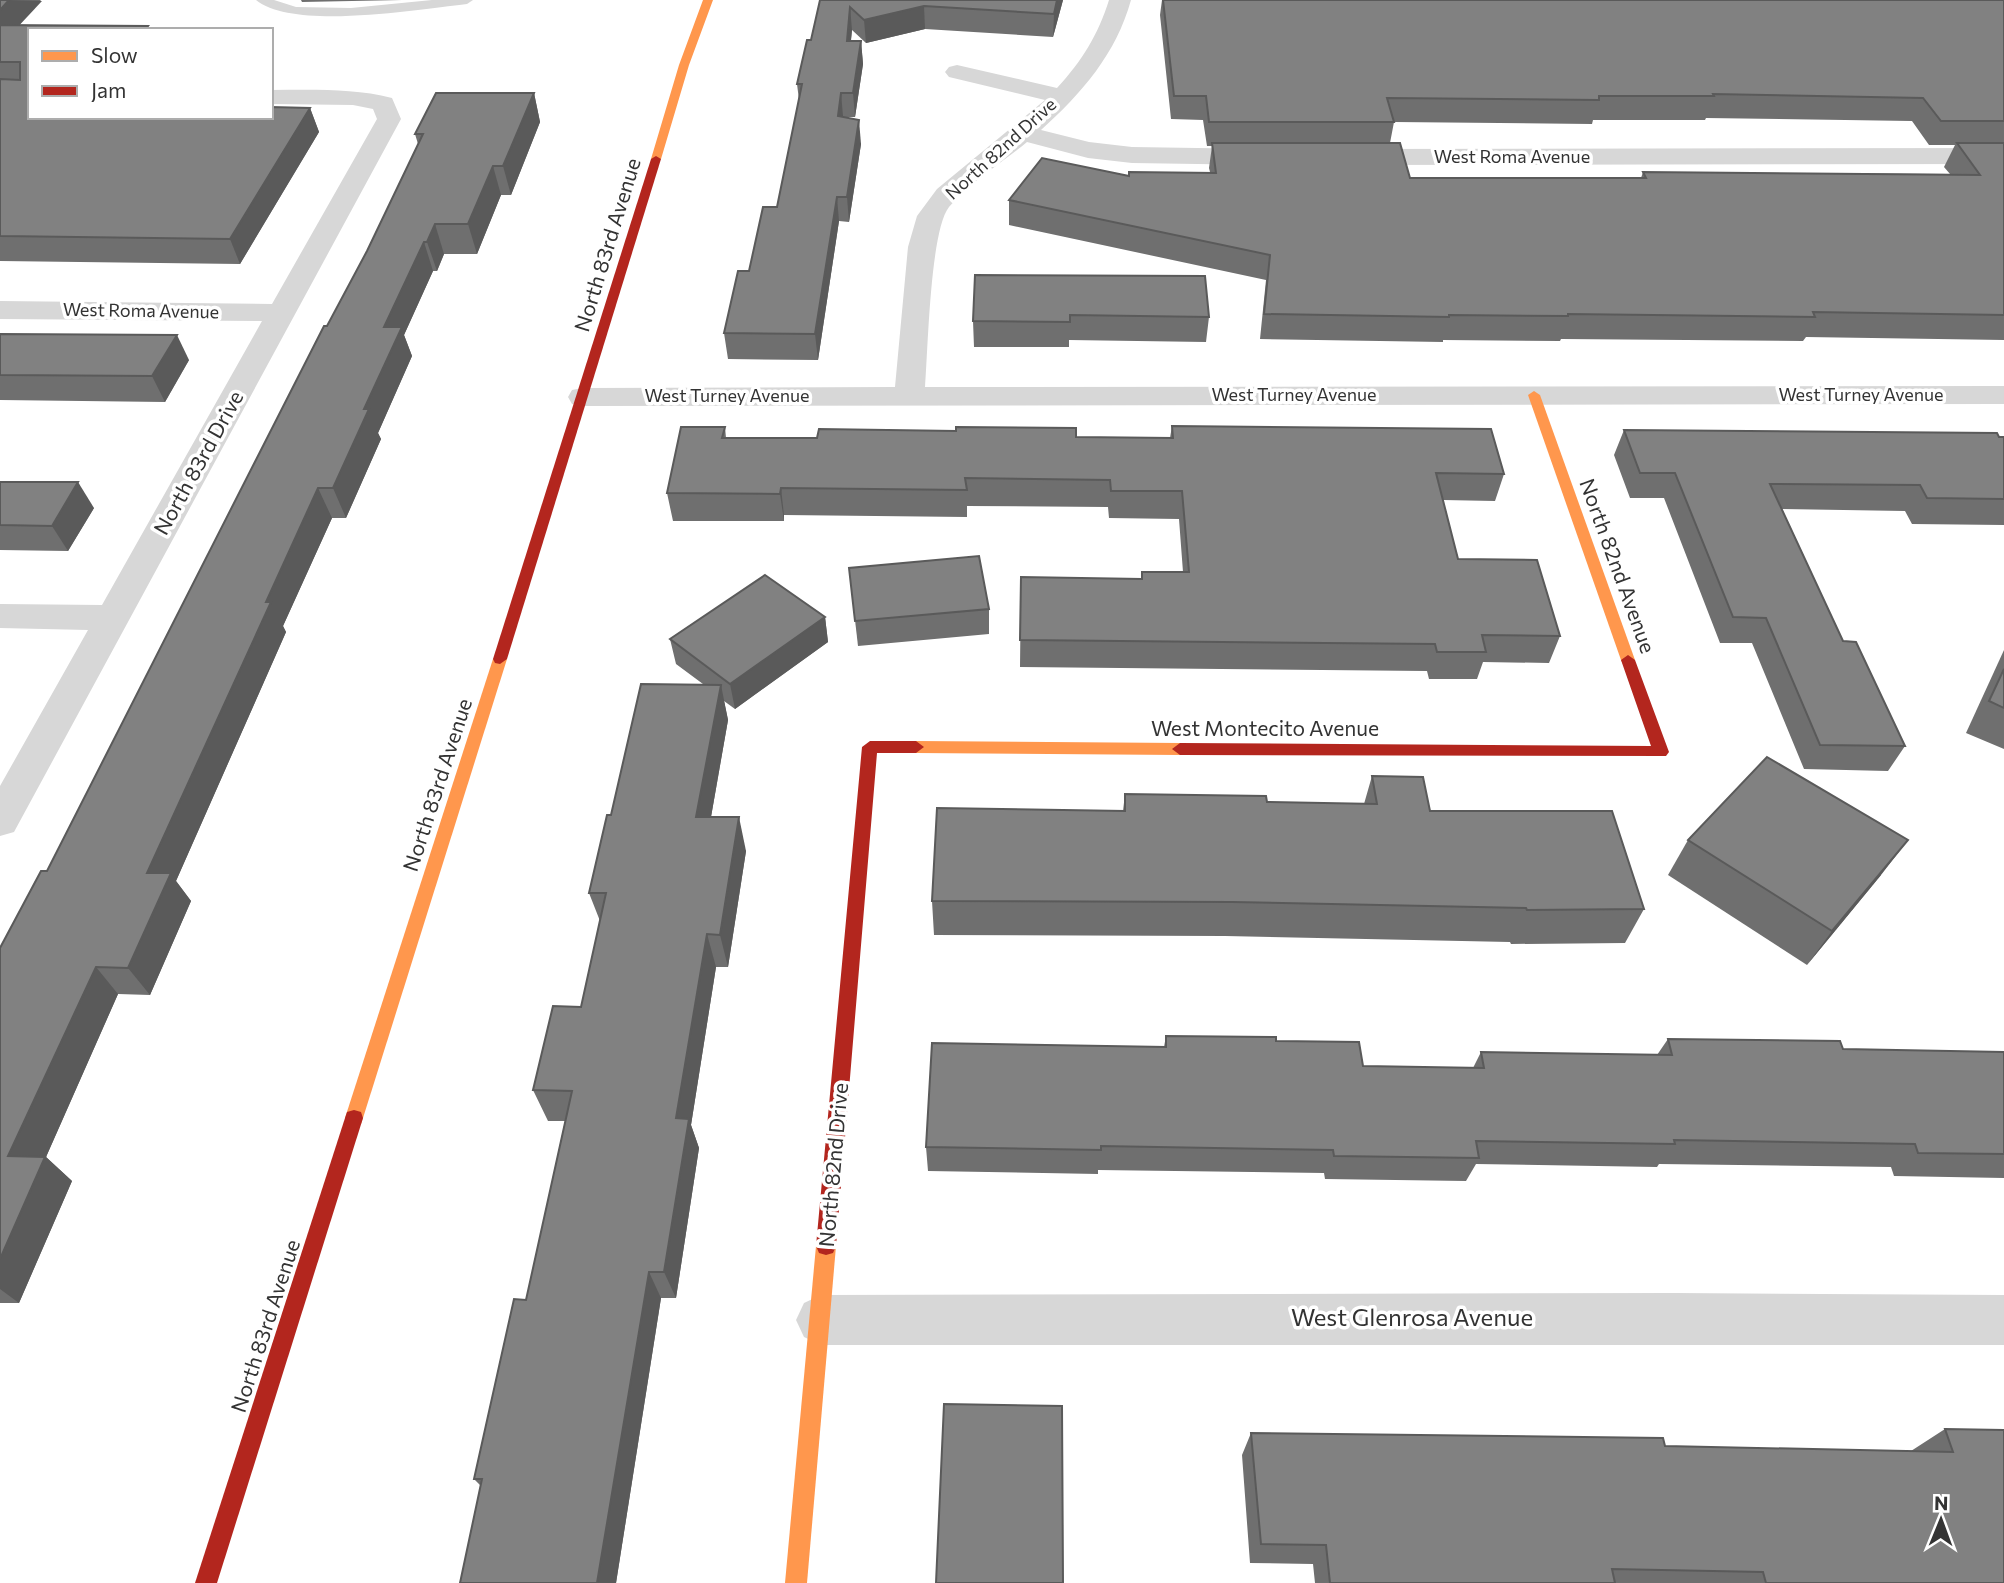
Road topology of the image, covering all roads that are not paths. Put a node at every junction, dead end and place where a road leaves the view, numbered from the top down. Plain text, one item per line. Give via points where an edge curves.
1 (262, 0) edge
2 (467, 0) edge
3 (708, 0) edge
4 (1120, 0) edge
5 (957, 72) dead end
6 (1060, 96) junction
7 (273, 97) edge
8 (1023, 133) junction
9 (2004, 156) edge
10 (1286, 157) edge
11 (1327, 157) edge
12 (0, 310) edge
13 (282, 313) junction
14 (2004, 394) edge
15 (1534, 395) junction
16 (909, 396) junction
17 (583, 397) junction
18 (0, 616) edge
19 (112, 618) junction
20 (870, 747) joint
21 (1661, 752) joint
22 (0, 821) edge
23 (821, 1320) junction
24 (2004, 1320) edge
25 (206, 1583) edge
26 (796, 1583) edge

1 - 2 lane via 295,11 351,12
3 - 17 main road, North 83rd Avenue
4 - 6 street, North 82nd Drive via 1117,19 1103,47
5 - 6 street
6 - 8 street, North 82nd Drive
7 - 13 street, North 83rd Drive via 383,103 389,118
8 - 10 street via 1088,150 1132,155
8 - 16 street, North 82nd Drive via 951,190 930,216 922,246
9 - 11 street, West Roma Avenue
12 - 13 street, West Roma Avenue
13 - 19 street, North 83rd Drive
14 - 15 street, West Turney Avenue
15 - 16 street, West Turney Avenue
15 - 21 main road, North 82nd Avenue
16 - 17 street, West Turney Avenue
17 - 25 main road, North 83rd Avenue
18 - 19 street
19 - 22 street, North 83rd Drive
20 - 21 main road, West Montecito Avenue
20 - 23 main road, North 82nd Drive
23 - 24 street, West Glenrosa Avenue
23 - 26 main road, North 82nd Drive

